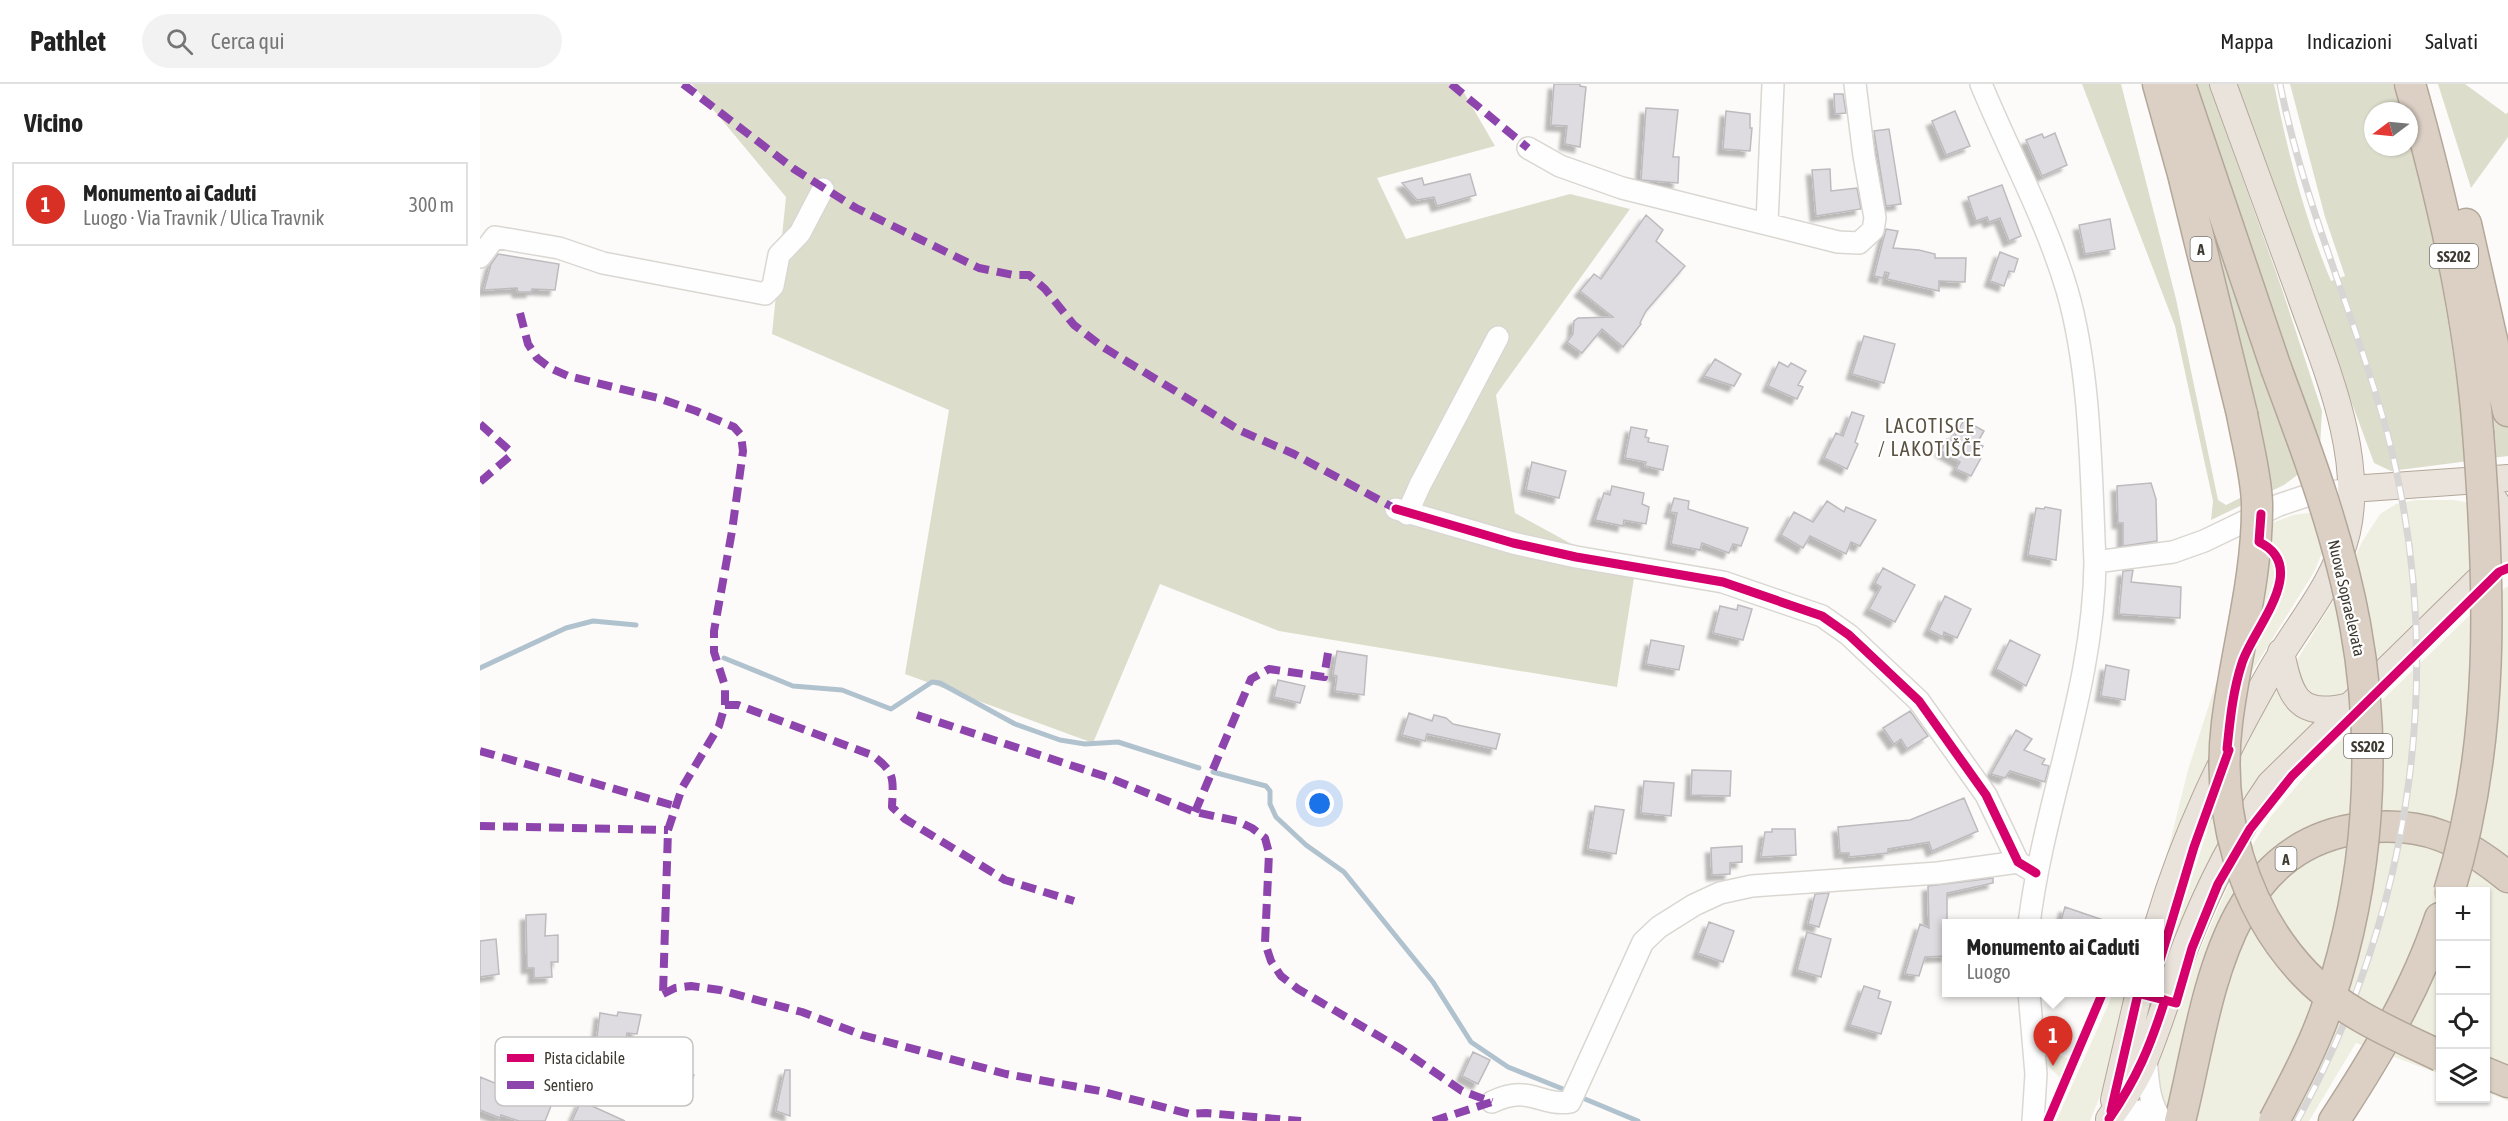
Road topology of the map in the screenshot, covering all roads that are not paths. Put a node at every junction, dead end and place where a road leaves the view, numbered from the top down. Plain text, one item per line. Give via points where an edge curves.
1 (1773, 84) edge
2 (1855, 84) edge
3 (1981, 84) edge
4 (2158, 84) edge
5 (2180, 84) edge
6 (2223, 84) edge
7 (2410, 84) edge
8 (2425, 84) edge
9 (1528, 148) dead end
10 (822, 189) dead end
11 (1767, 222) junction
12 (480, 257) edge
13 (1498, 337) dead end
14 (2508, 411) edge
15 (2508, 478) edge
16 (2475, 481) junction
17 (2351, 489) junction
18 (2506, 552) edge
19 (2094, 562) junction
20 (2281, 652) junction
21 (2349, 706) junction
22 (2018, 862) junction
23 (2036, 873) junction
24 (2508, 877) edge
25 (2450, 887) edge
26 (2031, 919) edge
27 (2159, 919) edge
28 (2436, 928) edge
29 (2029, 997) edge
30 (2138, 997) edge
31 (2436, 1054) edge
32 (2146, 1057) junction
33 (2490, 1075) edge
34 (2508, 1082) edge
35 (1492, 1102) dead end
36 (2167, 1119) edge
37 (2109, 1120) edge
38 (2033, 1121) edge
39 (2274, 1121) edge
40 (2334, 1121) edge

1 - 11 street
2 - 11 street via 1875,218 1873,230 1864,240 1851,244
3 - 19 street via 2052,247 2070,301 2090,453
4 - 31 highway, A, bridge via 2242,414 2257,501 2254,561 2226,724 2228,814 2237,857 2254,901 2306,975 2340,1003
5 - 39 highway, Nuova Sopraelevata / SS202, bridge via 2324,504 2355,622 2368,724 2365,824 2348,938 2329,1004
6 - 17 main road via 2336,399
7 - 25 highway, SS202, bridge via 2452,246 2474,372 2486,535 2487,660 2476,771
8 - 14 highway via 2479,273
9 - 11 street via 1560,166 1622,188
10 - 12 street via 800,233 779,255 773,286 765,294 603,263 559,248 495,237
13 - 22 street via 1420,485 1401,511 1576,557 1714,580 1822,616 1849,635 1919,701 1986,795
15 - 16 main road
16 - 17 main road
16 - 18 main road via 2489,490 2499,506
17 - 19 street via 2279,505 2173,552
17 - 20 main road via 2347,532 2340,553 2310,611
18 - 21 main road
19 - 23 street via 2092,614 2081,686
20 - 21 main road via 2287,682 2299,701 2326,712
20 - 27 main road via 2205,794
21 - 32 main road via 2270,784 2246,819 2213,880
22 - 23 street
22 - 35 street via 1938,873 1752,886 1720,893 1670,919 1643,942 1570,1102 1526,1093
23 - 26 street
24 - 36 highway, A via 2475,850 2436,834 2393,825 2349,830 2308,845 2278,864 2247,899 2232,928 2205,1006 2191,1076
28 - 40 highway via 2410,992
29 - 38 street via 2036,1074
30 - 37 main road
32 - 36 street via 2150,1091
32 - 37 main road
33 - 34 highway
36 - 37 street via 2142,1110 2125,1111

